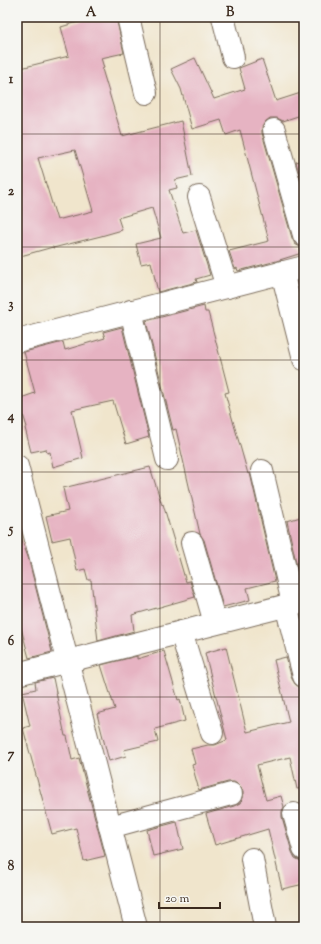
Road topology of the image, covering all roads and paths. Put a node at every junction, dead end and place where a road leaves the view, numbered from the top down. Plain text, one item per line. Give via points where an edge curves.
1 (128, 17) edge
2 (223, 17) edge
3 (233, 56) dead end
4 (146, 93) dead end
5 (274, 130) dead end
6 (199, 198) dead end
7 (304, 235) edge
8 (304, 267) edge
9 (282, 272) junction
10 (227, 286) junction
11 (131, 311) junction
12 (17, 341) edge
13 (304, 360) edge
14 (167, 459) dead end
15 (17, 466) edge
16 (262, 471) dead end
17 (192, 542) dead end
18 (294, 603) edge
19 (215, 623) junction
20 (181, 632) junction
21 (67, 661) junction
22 (17, 674) edge
23 (304, 676) edge
24 (212, 733) dead end
25 (230, 794) dead end
26 (294, 814) dead end
27 (110, 827) junction
28 (304, 849) edge
29 (252, 859) dead end
30 (136, 927) edge
31 (265, 927) edge

1 - 4 street
2 - 3 street
5 - 7 street
6 - 10 street
8 - 9 street
9 - 10 street
9 - 13 street
10 - 11 street
11 - 12 street
11 - 14 street
15 - 21 street
16 - 18 street
17 - 19 street
18 - 19 street
18 - 23 street
19 - 20 street
20 - 21 street
20 - 24 street
21 - 22 street
21 - 27 street
25 - 27 street
26 - 28 street
27 - 30 street
29 - 31 street

